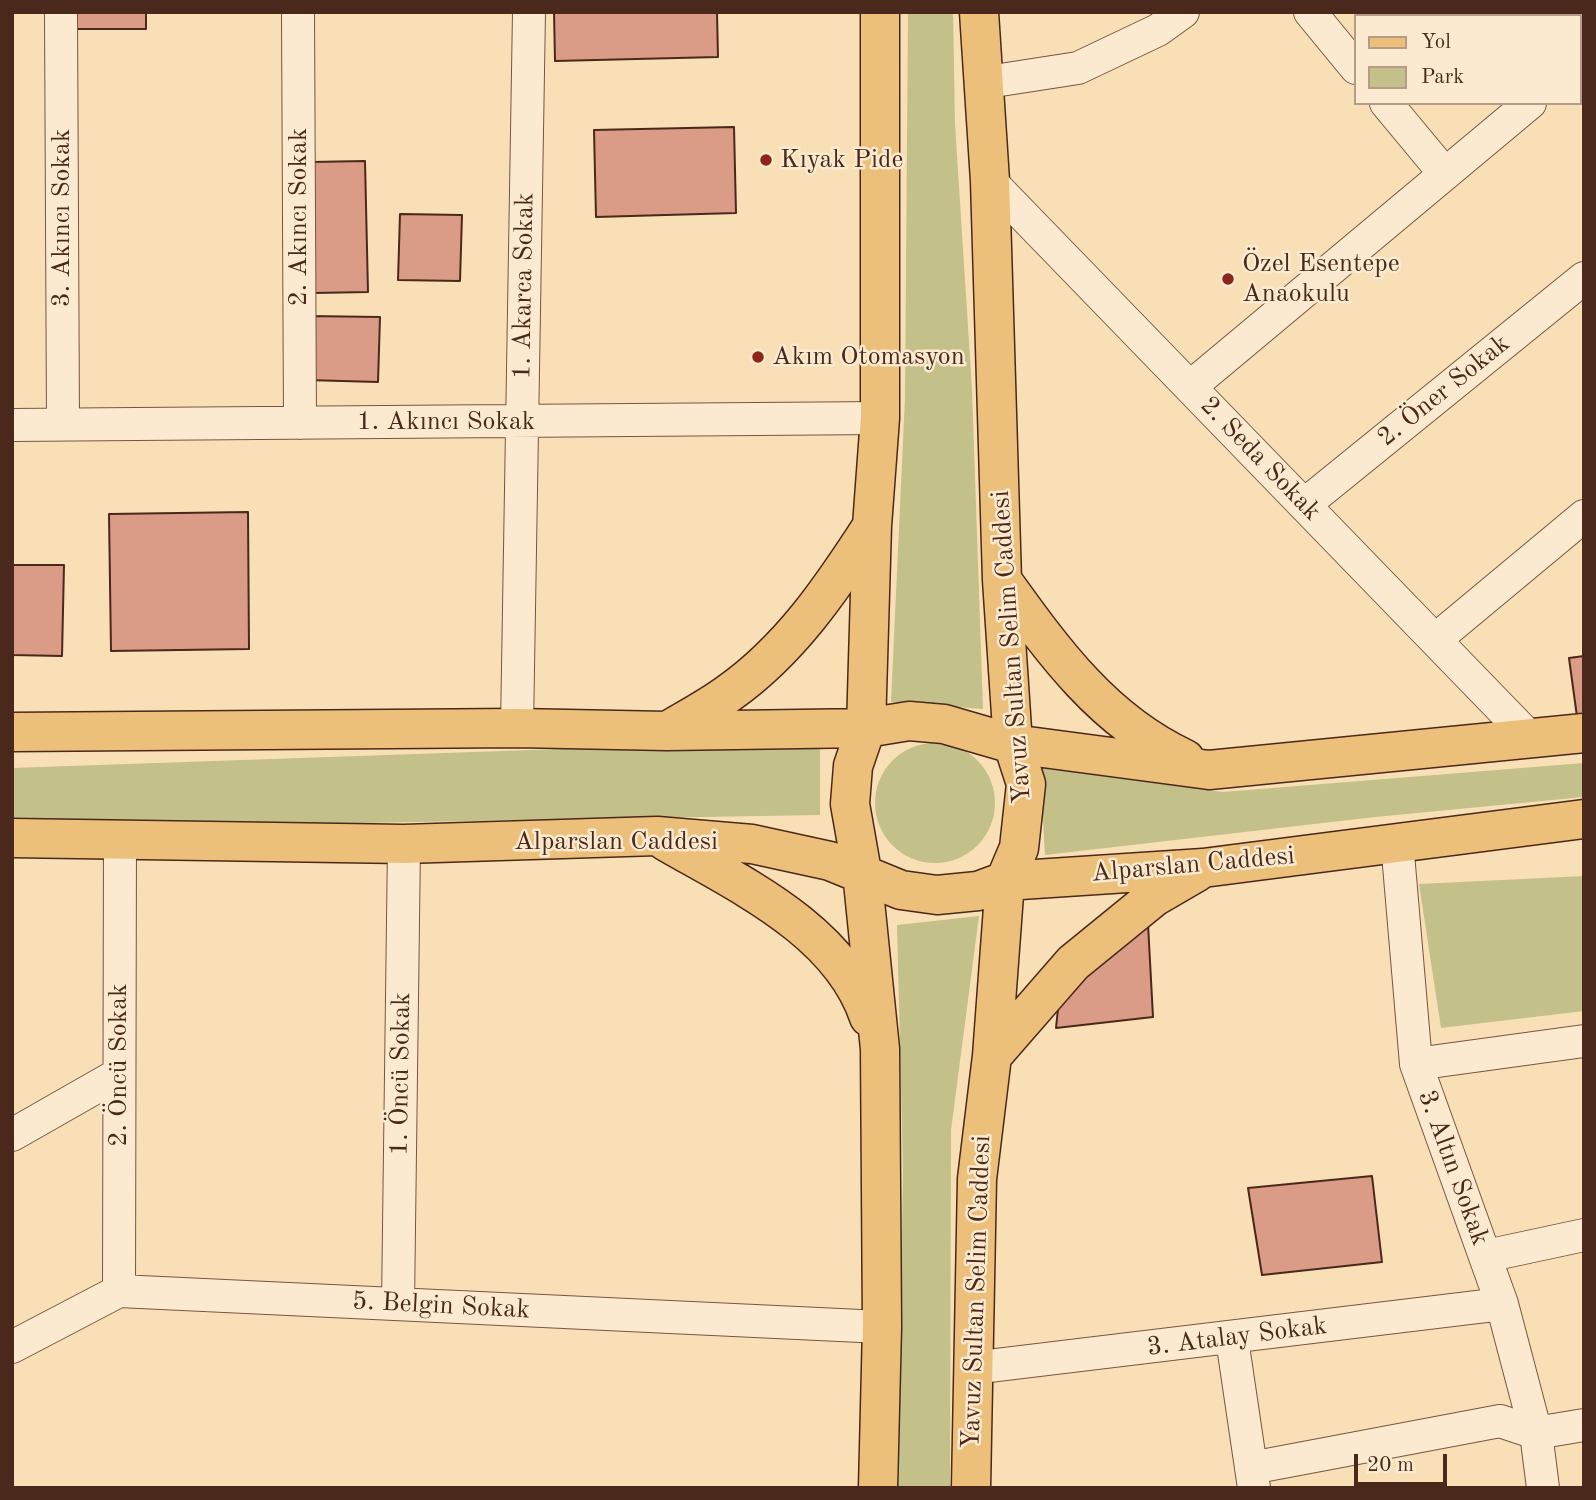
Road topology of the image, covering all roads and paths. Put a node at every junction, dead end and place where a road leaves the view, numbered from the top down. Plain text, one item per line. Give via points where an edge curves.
1 (61, 12) edge
2 (298, 12) edge
3 (529, 12) edge
4 (880, 12) edge
5 (979, 12) edge
6 (1184, 12) edge
7 (1310, 12) edge
8 (1354, 66) edge
9 (981, 83) junction
10 (1388, 105) edge
11 (1528, 105) edge
12 (1445, 174) junction
13 (990, 181) junction
14 (1584, 278) edge
15 (1190, 387) junction
16 (880, 418) junction
17 (522, 421) junction
18 (300, 423) junction
19 (63, 424) junction
20 (12, 425) edge
21 (1304, 505) junction
22 (1584, 516) edge
23 (872, 526) junction
24 (1002, 580) junction
25 (1435, 640) junction
26 (517, 728) junction
27 (866, 728) junction
28 (667, 731) junction
29 (12, 732) edge
30 (1584, 733) edge
31 (1530, 738) junction
32 (1013, 744) junction
33 (1209, 770) junction
34 (1584, 819) edge
35 (657, 836) junction
36 (12, 838) edge
37 (120, 838) junction
38 (1397, 842) junction
39 (404, 844) junction
40 (1203, 868) junction
41 (862, 872) junction
42 (1004, 881) junction
43 (1584, 1041) edge
44 (880, 1049) junction
45 (992, 1056) junction
46 (1416, 1064) junction
47 (120, 1074) junction
48 (12, 1135) edge
49 (1584, 1235) edge
50 (1486, 1256) junction
51 (119, 1291) junction
52 (398, 1304) junction
53 (1502, 1304) junction
54 (882, 1327) junction
55 (1232, 1339) junction
56 (12, 1347) edge
57 (972, 1367) junction
58 (1584, 1425) edge
59 (1536, 1433) junction
60 (1253, 1478) edge
61 (878, 1488) edge
62 (971, 1488) edge
63 (1543, 1488) edge

1 - 19 street, 3. Akıncı Sokak
2 - 18 street, 2. Akıncı Sokak
3 - 17 street, 1. Akarca Sokak
4 - 16 main road
5 - 9 main road, Yavuz Sultan Selim Caddesi
6 - 9 street via 1158,30 1078,68
7 - 8 street
9 - 13 main road, Yavuz Sultan Selim Caddesi
10 - 12 street
11 - 12 street
12 - 15 street
13 - 15 street, 2. Seda Sokak
13 - 24 main road, Yavuz Sultan Selim Caddesi
14 - 21 street, 2. Öner Sokak
15 - 21 street, 2. Seda Sokak
16 - 17 street, 1. Akıncı Sokak
16 - 23 main road
17 - 18 street, 1. Akıncı Sokak
17 - 26 street, 1. Akarca Sokak
18 - 19 street, 1. Akıncı Sokak
19 - 20 street, 1. Akıncı Sokak
21 - 25 street, 2. Seda Sokak
22 - 25 street
23 - 27 main road
23 - 28 main road via 825,596 771,657 729,693
24 - 32 main road, Yavuz Sultan Selim Caddesi
24 - 33 main road via 1046,641 1100,701 1162,748
25 - 31 street, 2. Seda Sokak
26 - 28 main road
26 - 29 main road
27 - 28 main road
27 - 32 main road via 909,721 944,724
27 - 41 main road via 853,766 850,804
30 - 31 main road
31 - 33 main road
32 - 33 main road
32 - 42 main road, Yavuz Sultan Selim Caddesi via 1027,784 1019,848
34 - 38 main road, Alparslan Caddesi
35 - 39 main road, Alparslan Caddesi
35 - 41 main road, Alparslan Caddesi via 752,844
35 - 44 main road via 771,905 834,957 861,992
36 - 37 main road, Alparslan Caddesi
37 - 39 main road, Alparslan Caddesi
37 - 47 street, 2. Öncü Sokak
38 - 40 main road, Alparslan Caddesi
38 - 46 street, 3. Altın Sokak
39 - 52 street, 1. Öncü Sokak
40 - 42 main road, Alparslan Caddesi
40 - 45 main road via 1154,897 1073,963
41 - 42 main road, Alparslan Caddesi via 901,890 937,895 978,891
41 - 44 main road
42 - 45 main road, Yavuz Sultan Selim Caddesi
43 - 46 street
44 - 54 main road
45 - 57 main road, Yavuz Sultan Selim Caddesi via 977,1178
46 - 50 street, 3. Altın Sokak
47 - 48 street
47 - 51 street, 2. Öncü Sokak
49 - 50 street
50 - 53 street, 3. Altın Sokak
51 - 52 street, 5. Belgin Sokak
51 - 56 street
52 - 54 street, 5. Belgin Sokak
53 - 55 street, 3. Atalay Sokak
53 - 59 street, 3. Altın Sokak
54 - 61 main road
55 - 57 street, 3. Atalay Sokak
55 - 60 street
57 - 62 main road, Yavuz Sultan Selim Caddesi
58 - 59 street
59 - 60 street via 1500,1421
59 - 63 street, 3. Altın Sokak

